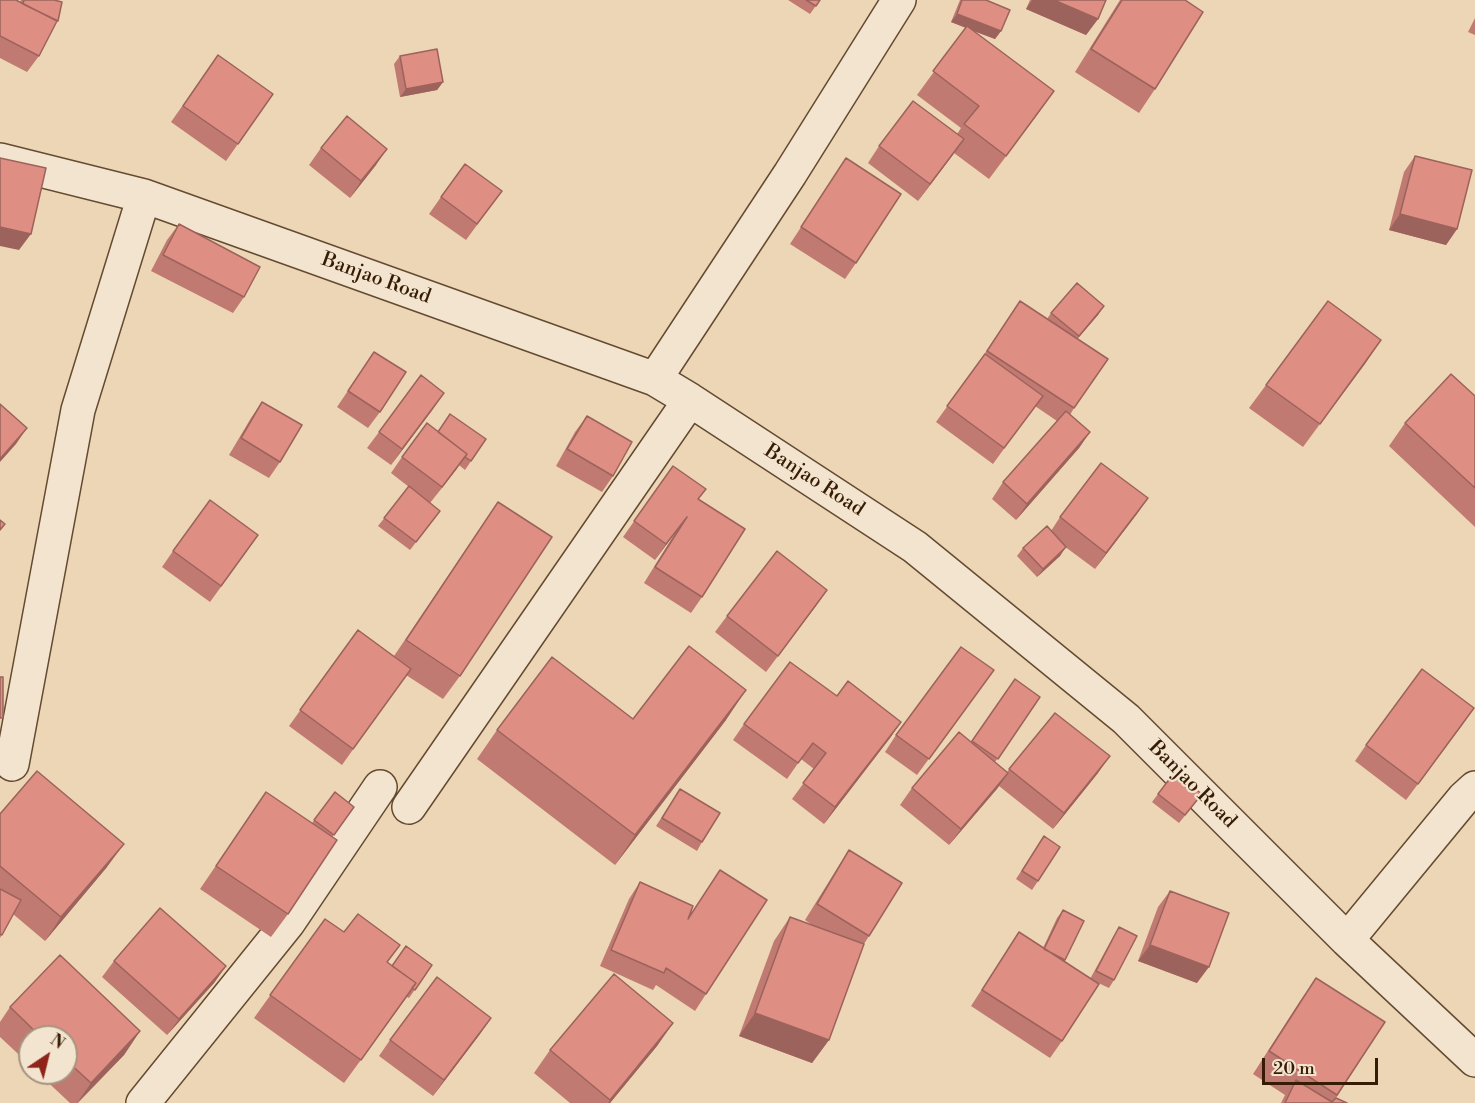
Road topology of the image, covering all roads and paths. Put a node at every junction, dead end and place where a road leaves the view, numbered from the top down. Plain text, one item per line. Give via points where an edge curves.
1 (899, 0) edge
2 (0, 160) edge
3 (144, 196) junction
4 (655, 379) junction
5 (690, 400) junction
6 (12, 764) dead end
7 (380, 787) dead end
8 (1475, 788) edge
9 (409, 807) dead end
10 (1347, 940) junction
11 (1475, 1060) edge
12 (143, 1103) edge

1 - 4 street
2 - 3 street, Banjao Road
3 - 4 street, Banjao Road
3 - 6 street via 78,410
4 - 5 street, Banjao Road
5 - 9 street
5 - 10 street, Banjao Road via 915,547 1126,719
7 - 12 street via 288,923
8 - 10 street
10 - 11 street, Banjao Road

